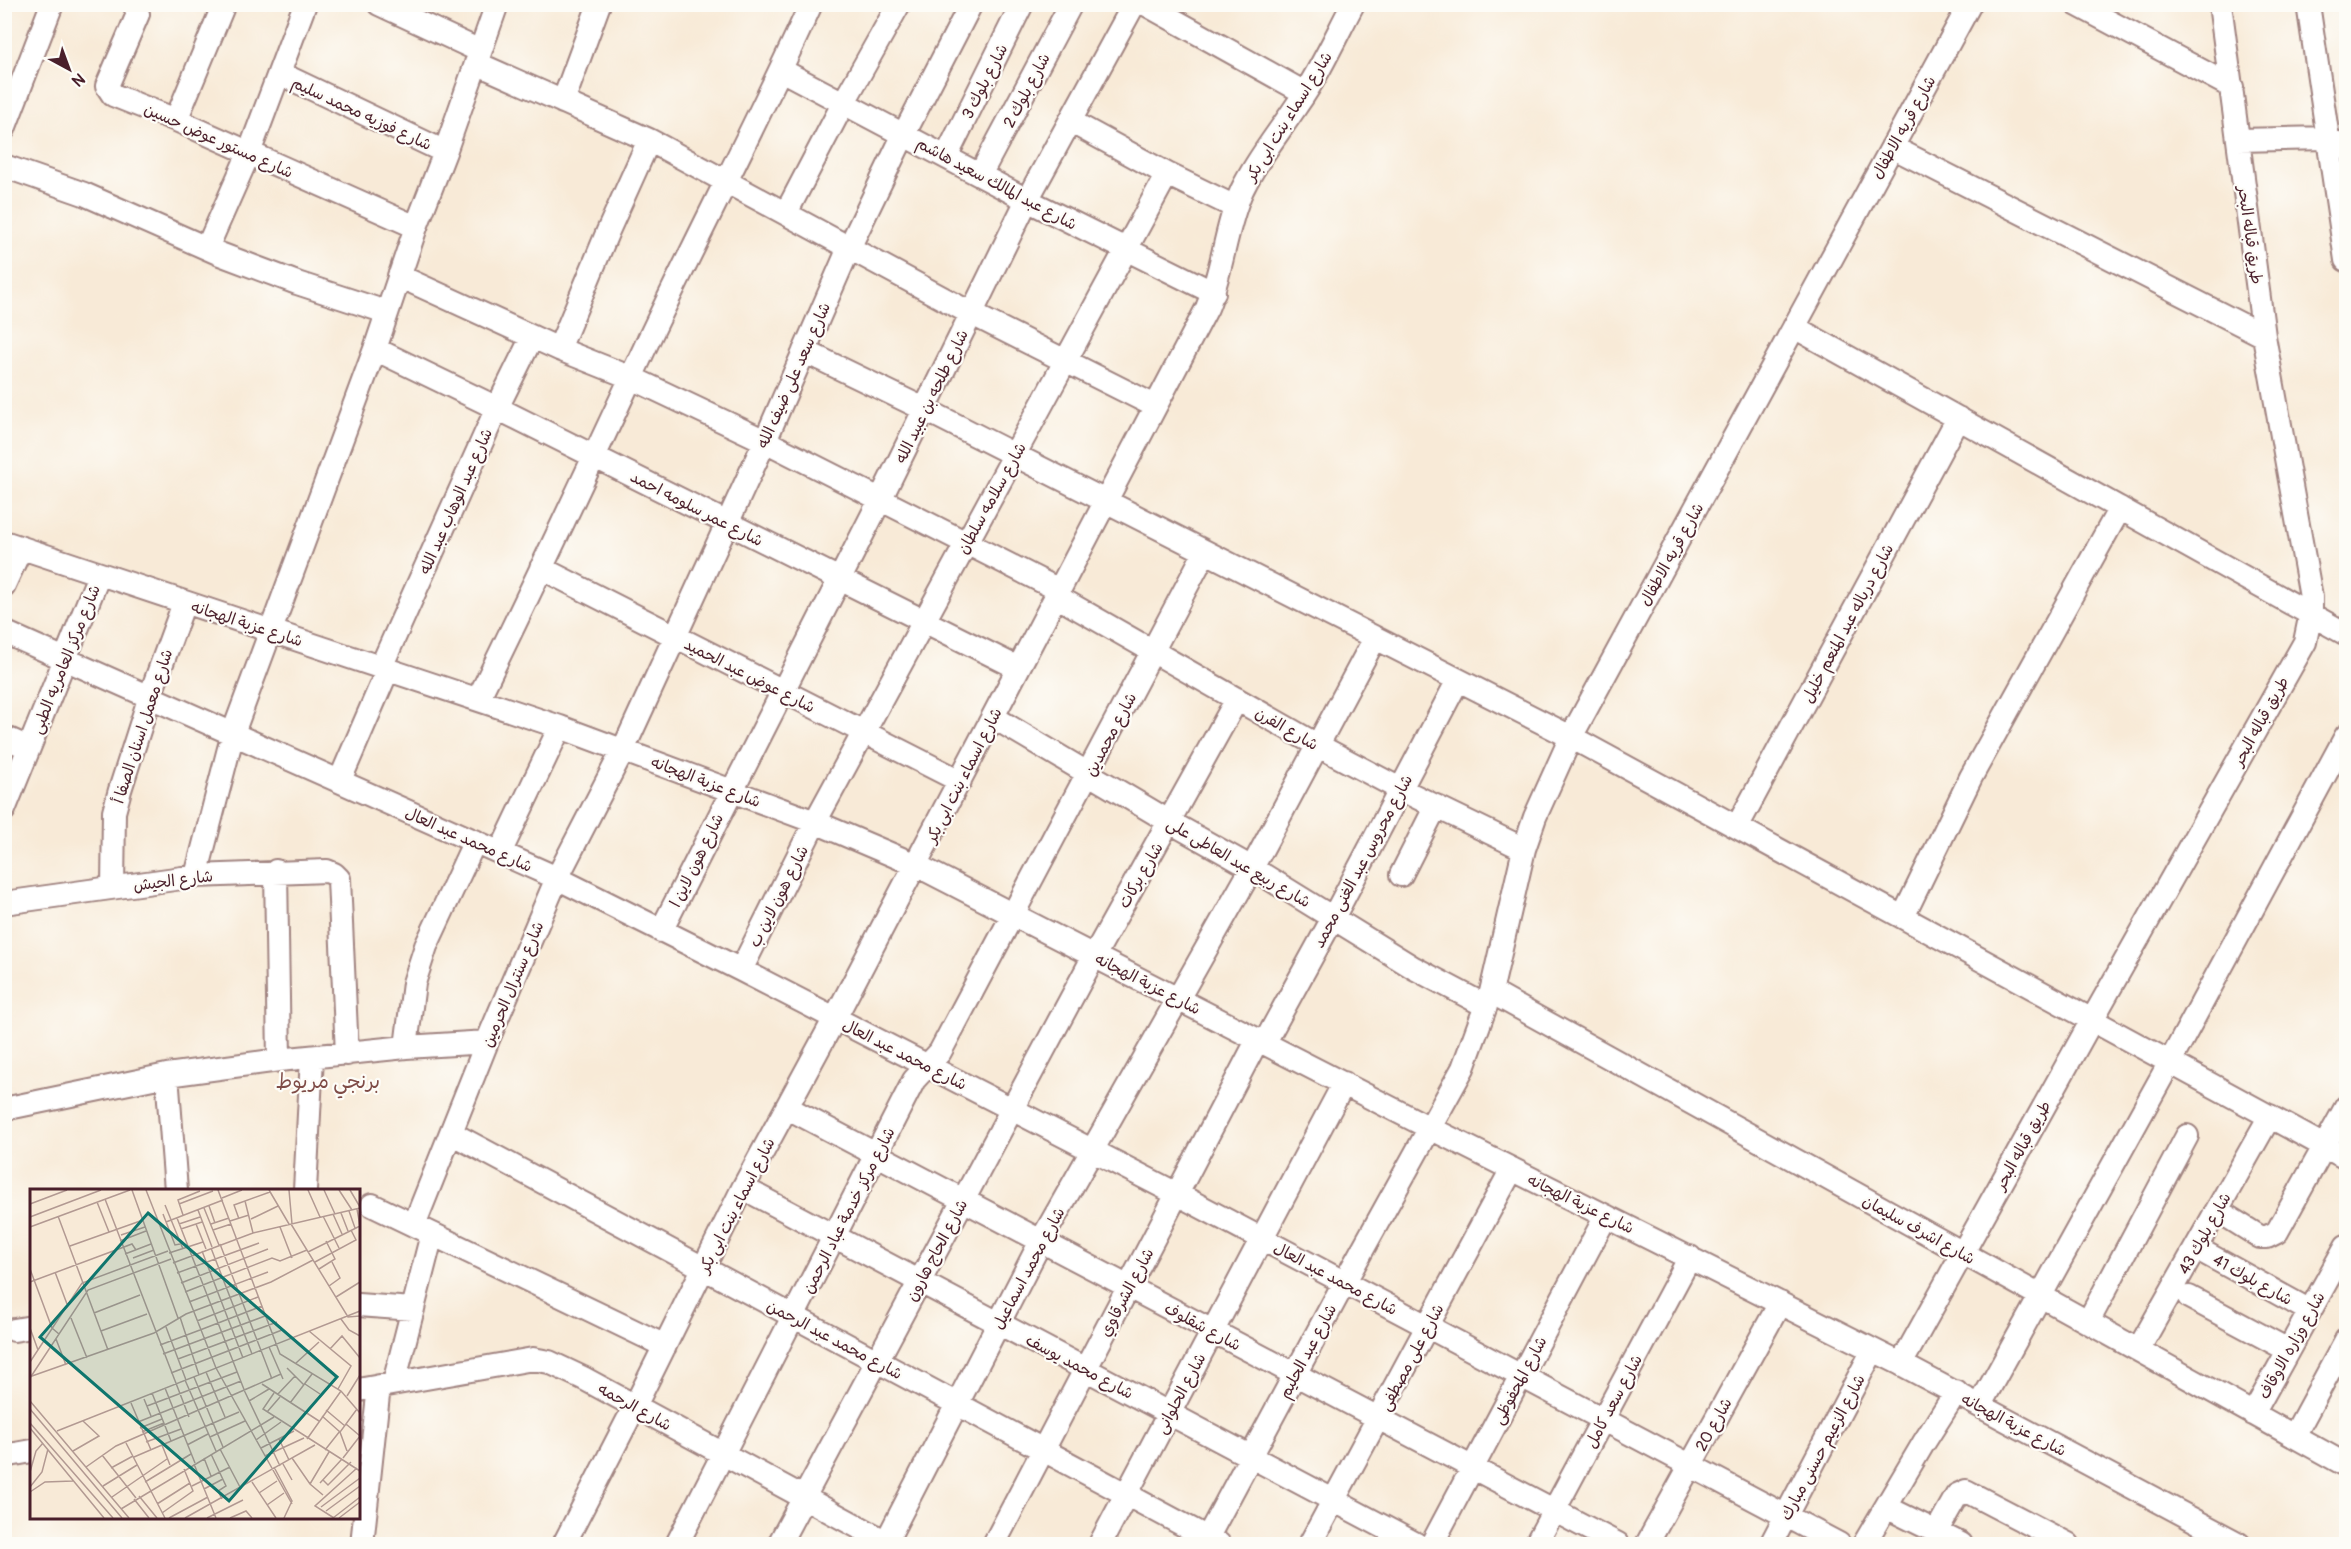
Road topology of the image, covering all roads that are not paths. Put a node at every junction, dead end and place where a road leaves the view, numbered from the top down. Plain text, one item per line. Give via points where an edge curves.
1 (52, 4) edge
2 (134, 4) edge
3 (224, 4) edge
4 (305, 4) edge
5 (379, 4) edge
6 (497, 4) edge
7 (600, 4) edge
8 (811, 4) edge
9 (899, 4) edge
10 (971, 4) edge
11 (1022, 4) edge
12 (1071, 4) edge
13 (1134, 4) edge
14 (1145, 4) edge
15 (1353, 4) edge
16 (1970, 4) edge
17 (2076, 4) edge
18 (2220, 4) edge
19 (2308, 4) edge
20 (478, 57) junction
21 (781, 70) junction
22 (279, 73) junction
23 (2232, 87) junction
24 (1305, 93) junction
25 (563, 102) junction
26 (844, 102) junction
27 (176, 120) junction
28 (1070, 122) junction
29 (4, 129) edge
30 (904, 134) junction
31 (650, 140) junction
32 (2238, 140) junction
33 (2337, 143) edge
34 (1892, 147) junction
35 (445, 152) junction
36 (249, 153) junction
37 (946, 157) junction
38 (4, 166) edge
39 (1167, 174) junction
40 (981, 175) junction
41 (728, 181) junction
42 (1027, 200) junction
43 (1235, 207) junction
44 (786, 213) junction
45 (416, 227) junction
46 (207, 248) junction
47 (849, 248) junction
48 (1126, 249) junction
49 (2346, 260) edge
50 (399, 276) junction
51 (1214, 293) junction
52 (386, 312) junction
53 (972, 314) junction
54 (1794, 327) junction
55 (2264, 336) junction
56 (532, 337) junction
57 (559, 349) junction
58 (375, 350) junction
59 (804, 351) junction
60 (1066, 360) junction
61 (632, 378) junction
62 (1155, 406) junction
63 (497, 408) junction
64 (924, 409) junction
65 (1958, 418) junction
66 (765, 441) junction
67 (1014, 455) junction
68 (593, 456) junction
69 (881, 498) junction
70 (1105, 502) junction
71 (2120, 508) junction
72 (727, 523) junction
73 (967, 543) junction
74 (13, 545) edge
75 (1205, 552) junction
76 (541, 568) junction
77 (99, 575) junction
78 (839, 579) junction
79 (4, 585) edge
80 (1057, 593) junction
81 (184, 603) junction
82 (2311, 614) junction
83 (924, 621) junction
84 (272, 631) junction
85 (4, 632) edge
86 (2346, 634) edge
87 (675, 636) junction
88 (1375, 638) junction
89 (1153, 652) junction
90 (64, 658) junction
91 (384, 668) junction
92 (1018, 668) junction
93 (1458, 680) junction
94 (782, 691) junction
95 (150, 696) junction
96 (478, 699) junction
97 (1237, 699) junction
98 (993, 717) junction
99 (560, 728) junction
100 (864, 732) junction
101 (232, 733) junction
102 (2346, 736) edge
103 (4, 737) edge
104 (1571, 737) junction
105 (1317, 745) junction
106 (29, 748) junction
107 (623, 750) junction
108 (1089, 774) junction
109 (340, 780) junction
110 (960, 781) junction
111 (1400, 789) junction
112 (731, 790) junction
113 (1436, 806) junction
114 (4, 810) edge
115 (815, 822) junction
116 (1170, 822) junction
117 (1737, 827) junction
118 (475, 842) junction
119 (1524, 849) junction
120 (500, 853) junction
121 (915, 865) junction
122 (1251, 868) junction
123 (276, 871) junction
124 (1401, 875) dead end
125 (196, 876) junction
126 (557, 878) junction
127 (113, 887) junction
128 (4, 903) edge
129 (1015, 915) junction
130 (1903, 917) junction
131 (1333, 918) junction
132 (662, 931) junction
133 (1094, 956) junction
134 (741, 970) junction
135 (1177, 998) junction
136 (1489, 999) junction
137 (835, 1018) junction
138 (2092, 1020) junction
139 (1262, 1040) junction
140 (487, 1042) junction
141 (406, 1047) junction
142 (347, 1054) junction
143 (312, 1057) junction
144 (279, 1060) junction
145 (2170, 1062) junction
146 (928, 1065) junction
147 (167, 1076) junction
148 (1344, 1083) junction
149 (2346, 1107) edge
150 (788, 1108) junction
151 (1012, 1108) junction
152 (4, 1109) edge
153 (2270, 1116) junction
154 (1430, 1128) junction
155 (450, 1133) junction
156 (2187, 1136) dead end
157 (2326, 1147) junction
158 (1092, 1149) junction
159 (876, 1155) junction
160 (2346, 1158) edge
161 (1512, 1169) junction
162 (743, 1188) junction
163 (176, 1189) edge
164 (305, 1189) edge
165 (1178, 1194) junction
166 (963, 1200) junction
167 (372, 1205) dead end
168 (2217, 1210) junction
169 (1606, 1216) junction
170 (423, 1230) junction
171 (834, 1236) junction
172 (1262, 1238) junction
173 (1041, 1241) junction
174 (2346, 1246) edge
175 (2196, 1248) junction
176 (1963, 1253) junction
177 (1690, 1257) junction
178 (703, 1268) junction
179 (920, 1281) junction
180 (1344, 1283) junction
181 (1129, 1287) junction
182 (2041, 1296) junction
183 (2189, 1297) dead end
184 (1780, 1303) junction
185 (360, 1305) edge
186 (413, 1309) junction
187 (2310, 1311) junction
188 (793, 1317) junction
189 (2088, 1322) junction
190 (999, 1323) junction
191 (1428, 1326) junction
192 (1212, 1331) junction
193 (2346, 1340) edge
194 (665, 1346) junction
195 (1873, 1350) junction
196 (2138, 1350) junction
197 (2288, 1350) junction
198 (877, 1361) junction
199 (1901, 1364) junction
200 (1086, 1369) junction
201 (1295, 1375) junction
202 (1521, 1376) junction
203 (377, 1386) edge
204 (1956, 1392) junction
205 (957, 1404) junction
206 (1980, 1405) junction
207 (635, 1407) junction
208 (1169, 1413) junction
209 (2253, 1413) junction
210 (1378, 1418) junction
211 (1603, 1419) junction
212 (2294, 1436) junction
213 (1044, 1450) junction
214 (30, 1451) edge
215 (723, 1454) junction
216 (4, 1456) edge
217 (1251, 1457) junction
218 (1690, 1465) junction
219 (2346, 1465) edge
220 (1472, 1468) junction
221 (1126, 1494) junction
222 (804, 1497) junction
223 (1334, 1501) junction
224 (1886, 1506) junction
225 (1554, 1511) junction
226 (1786, 1516) junction
227 (1936, 1532) junction
228 (2038, 1538) edge
229 (1210, 1542) edge
230 (888, 1543) edge
231 (362, 1545) edge
232 (564, 1545) edge
233 (677, 1545) edge
234 (778, 1545) edge
235 (994, 1545) edge
236 (1100, 1545) edge
237 (1310, 1545) edge
238 (1416, 1545) edge
239 (1432, 1545) edge
240 (1536, 1545) edge
241 (1618, 1545) edge
242 (1647, 1545) edge
243 (1771, 1545) edge
244 (1839, 1545) edge
245 (1864, 1545) edge
246 (1961, 1545) edge
247 (2068, 1545) edge
248 (2239, 1545) edge

1 - 29 street
2 - 27 street, شارع مستور عوض حسين via 138,14 107,86 113,95
3 - 27 street
4 - 22 street
5 - 20 street
6 - 20 street
7 - 25 street
8 - 21 street
9 - 26 street
10 - 30 street, شارع سعد على ضيف الله
11 - 37 street, شارع بلوك 3
12 - 40 street, شارع بلوك 2
13 - 28 street, شارع طلحه بن عبيد الله
14 - 24 street
15 - 24 street, شارع اسماء بنت ابى بكر
16 - 34 street, شارع قريه الاطفال
17 - 23 street
18 - 23 street, طريق قباله البحر
19 - 33 street
20 - 25 street
20 - 35 street
21 - 26 street, شارع عبد المالك سعيد هاشم
21 - 41 street
22 - 35 street, شارع فوزيه محمد سليم
22 - 36 street
23 - 32 street, طريق قباله البحر
24 - 43 street, شارع اسماء بنت ابى بكر via 1258,160
25 - 31 street
26 - 30 street, شارع عبد المالك سعيد هاشم
26 - 44 street
27 - 36 street, شارع مستور عوض حسين
28 - 39 street
28 - 42 street, شارع طلحه بن عبيد الله
30 - 37 street, شارع عبد المالك سعيد هاشم
30 - 47 street, شارع سعد على ضيف الله
31 - 41 street
31 - 57 street
32 - 33 street
32 - 55 street, طريق قباله البحر
33 - 49 street
34 - 54 street, شارع قريه الاطفال
34 - 55 street
35 - 45 street
36 - 45 street, شارع مستور عوض حسين
36 - 46 street
37 - 40 street, شارع عبد المالك سعيد هاشم
38 - 46 street via 84,194
39 - 43 street
39 - 48 street, شارع سلامه سلطان
40 - 42 street, شارع عبد المالك سعيد هاشم
41 - 44 street
41 - 61 street
42 - 48 street, شارع عبد المالك سعيد هاشم
42 - 53 street, شارع طلحه بن عبيد الله
43 - 51 street, شارع اسماء بنت ابى بكر
44 - 47 street
45 - 50 street
46 - 52 street
47 - 53 street
47 - 59 street, شارع سعد على ضيف الله
48 - 51 street, شارع عبد المالك سعيد هاشم
48 - 60 street, شارع سلامه سلطان
50 - 52 street
50 - 56 street, شارع الفرن
51 - 62 street, شارع اسماء بنت ابى بكر
52 - 58 street
53 - 60 street
53 - 64 street, شارع طلحه بن عبيد الله
54 - 65 street
54 - 104 street, شارع قريه الاطفال
55 - 82 street, طريق قباله البحر
56 - 57 street, شارع الفرن
56 - 63 street, شارع عبد الوهاب عبد الله
57 - 61 street, شارع الفرن
58 - 63 street, شارع عمر سلومه احمد
58 - 84 street
59 - 64 street
59 - 66 street, شارع سعد على ضيف الله
60 - 62 street
60 - 67 street, شارع سلامه سلطان
61 - 66 street, شارع الفرن
61 - 68 street
62 - 70 street, شارع اسماء بنت ابى بكر
63 - 68 street, شارع عمر سلومه احمد
63 - 91 street, شارع عبد الوهاب عبد الله
64 - 67 street
64 - 69 street, شارع طلحه بن عبيد الله
65 - 71 street
65 - 117 street, شارع درباله عبد المنعم خليل
66 - 69 street, شارع الفرن
66 - 72 street, شارع سعد على ضيف الله
67 - 70 street
67 - 73 street, شارع سلامه سلطان
68 - 72 street, شارع عمر سلومه احمد
68 - 76 street
69 - 73 street, شارع الفرن
69 - 78 street, شارع طلحه بن عبيد الله
70 - 75 street
70 - 80 street, شارع اسماء بنت ابى بكر
71 - 82 street
71 - 130 street via 1971,777
72 - 78 street, شارع عمر سلومه احمد
72 - 87 street, شارع سعد على ضيف الله
73 - 80 street, شارع الفرن
73 - 83 street, شارع سلامه سلطان
74 - 77 street, شارع عزبة الهجانه
74 - 79 street
75 - 88 street
75 - 89 street, شارع محمدين
76 - 87 street, شارع عوض عبد الحميد
76 - 96 street
77 - 81 street, شارع عزبة الهجانه
77 - 90 street, شارع مركز العامريه الطبى
78 - 83 street, شارع عمر سلومه احمد
78 - 94 street, شارع طلحه بن عبيد الله
80 - 89 street, شارع الفرن
80 - 92 street, شارع اسماء بنت ابى بكر
81 - 84 street, شارع عزبة الهجانه
81 - 95 street, شارع معمل اسنان الصفا أ
82 - 86 street
82 - 138 street, طريق قباله البحر via 2305,642
83 - 92 street, شارع عمر سلومه احمد
83 - 100 street, شارع سلامه سلطان
84 - 91 street, شارع عزبة الهجانه
84 - 101 street
85 - 90 street, شارع محمد عبد العال
87 - 94 street, شارع عوض عبد الحميد
87 - 107 street, شارع سعد على ضيف الله
88 - 93 street
88 - 105 street, شارع محمد اسماعيل
89 - 97 street, شارع الفرن
89 - 108 street, شارع محمدين
90 - 95 street, شارع محمد عبد العال
90 - 106 street, شارع مركز العامريه الطبى
91 - 96 street, شارع عزبة الهجانه
91 - 109 street, شارع عبد الوهاب عبد الله
92 - 98 street, شارع اسماء بنت ابى بكر
93 - 104 street
93 - 111 street, شارع محروس عبد الغنى محمد
94 - 100 street, شارع عوض عبد الحميد
94 - 112 street, شارع طلحه بن عبيد الله
95 - 101 street, شارع محمد عبد العال
95 - 127 street, شارع معمل اسنان الصفا أ via 114,812
96 - 99 street, شارع عزبة الهجانه
97 - 105 street, شارع الفرن
97 - 116 street, شارع بركات
98 - 108 street, شارع ربيع عبد العاطى على
98 - 110 street, شارع اسماء بنت ابى بكر
99 - 107 street, شارع عزبة الهجانه
99 - 120 street
100 - 110 street, شارع عوض عبد الحميد
100 - 115 street, شارع سلامه سلطان
101 - 109 street, شارع محمد عبد العال
101 - 125 street
102 - 145 street
103 - 106 street
104 - 117 street
104 - 119 street, شارع قريه الاطفال
105 - 111 street, شارع الفرن
105 - 122 street, شارع محمد اسماعيل
106 - 114 street, شارع مركز العامريه الطبى
107 - 112 street, شارع عزبة الهجانه
107 - 126 street, شارع سنترال الحرمين
108 - 116 street, شارع ربيع عبد العاطى على
108 - 129 street, شارع محمدين
109 - 118 street, شارع محمد عبد العال
110 - 121 street, شارع اسماء بنت ابى بكر
111 - 113 street, شارع الفرن
111 - 131 street, شارع محروس عبد الغنى محمد
112 - 115 street, شارع عزبة الهجانه
112 - 132 street, شارع هون لاين ا
113 - 119 street, شارع الفرن
113 - 124 street
115 - 121 street, شارع عزبة الهجانه
115 - 134 street, شارع هون لاين ب
116 - 122 street, شارع ربيع عبد العاطى على
116 - 133 street, شارع بركات
117 - 130 street
118 - 120 street, شارع محمد عبد العال
118 - 141 street via 437,921 414,983
119 - 136 street, شارع قريه الاطفال
120 - 126 street, شارع محمد عبد العال
121 - 129 street, شارع عزبة الهجانه
121 - 137 street, شارع اسماء بنت ابى بكر
122 - 131 street, شارع ربيع عبد العاطى على
122 - 135 street, شارع محمد اسماعيل
123 - 125 street, شارع الجيش
123 - 142 street, شارع الجيش via 327,871 339,879
123 - 144 street
125 - 127 street, شارع الجيش
126 - 132 street, شارع محمد عبد العال
126 - 140 street, شارع سنترال الحرمين
127 - 128 street, شارع الجيش
129 - 133 street, شارع عزبة الهجانه
129 - 146 street, شارع مركز خدمة عباد الرحمن via 940,1052
130 - 138 street
131 - 136 street, شارع ربيع عبد العاطى على via 1414,968
131 - 139 street, شارع محروس عبد الغنى محمد
132 - 134 street, شارع محمد عبد العال
133 - 135 street, شارع عزبة الهجانه
133 - 151 street, شارع الحاج هارون
134 - 137 street, شارع محمد عبد العال
135 - 139 street, شارع عزبة الهجانه
135 - 158 street, شارع محمد اسماعيل
136 - 154 street, شارع قريه الاطفال via 1463,1068
136 - 176 street, شارع اشرف سليمان
137 - 146 street, شارع محمد عبد العال
137 - 150 street, شارع اسماء بنت ابى بكر
138 - 145 street
138 - 176 street, طريق قباله البحر
139 - 148 street, شارع عزبة الهجانه
139 - 165 street, شارع الشرقاوي
140 - 141 street
140 - 155 street, شارع سنترال الحرمين
141 - 142 street
142 - 143 street
143 - 144 street
143 - 164 street
144 - 147 street
145 - 153 street
145 - 182 street
146 - 151 street, شارع محمد عبد العال
146 - 159 street, شارع مركز خدمة عباد الرحمن via 914,1080
147 - 152 street
147 - 163 street
148 - 154 street, شارع عزبة الهجانه
148 - 172 street, شارع الحلوانى
149 - 157 street
150 - 159 street, شارع شقلوف
150 - 162 street, شارع اسماء بنت ابى بكر
151 - 158 street, شارع محمد عبد العال
151 - 166 street, شارع الحاج هارون
153 - 157 street
153 - 168 street, شارع بلوك 43
154 - 161 street, شارع عزبة الهجانه
154 - 180 street, شارع عبد الحليم
155 - 170 street, شارع سنترال الحرمين
155 - 178 street, شارع محمد عبد الرحمن
156 - 189 street
157 - 160 street
157 - 168 street via 2272,1235 2260,1237
158 - 165 street, شارع محمد عبد العال
158 - 173 street, شارع محمد اسماعيل
159 - 166 street, شارع شقلوف
159 - 171 street, شارع مركز خدمة عباد الرحمن
161 - 169 street, شارع عزبة الهجانه
161 - 191 street, شارع على مصطفى
162 - 171 street, شارع محمد يوسف
162 - 178 street, شارع اسماء بنت ابى بكر
165 - 172 street, شارع محمد عبد العال
165 - 181 street, شارع الشرقاوي
166 - 173 street, شارع شقلوف
166 - 179 street, شارع الحاج هارون
167 - 170 street
168 - 175 street, شارع بلوك 43
169 - 177 street, شارع عزبة الهجانه
169 - 202 street, شارع المحفوظى
170 - 186 street, شارع سنترال الحرمين
170 - 194 street
171 - 179 street, شارع محمد يوسف
171 - 188 street, شارع مركز خدمة عباد الرحمن
172 - 180 street, شارع محمد عبد العال
172 - 192 street, شارع الحلوانى
173 - 181 street, شارع شقلوف
173 - 190 street, شارع محمد اسماعيل
174 - 187 street, شارع وزاره الاوقاف
175 - 187 street, شارع بلوك 41
175 - 196 street, شارع بلوك 43
176 - 182 street, شارع اشرف سليمان
176 - 199 street, طريق قباله البحر
177 - 184 street, شارع عزبة الهجانه
177 - 211 street, شارع سعد كامل
178 - 188 street, شارع محمد عبد الرحمن
178 - 194 street, شارع اسماء بنت ابى بكر
179 - 190 street, شارع محمد يوسف
179 - 198 street, شارع الحاج هارون
180 - 191 street, شارع محمد عبد العال
180 - 201 street, شارع عبد الحليم
181 - 192 street, شارع شقلوف
181 - 200 street, شارع الشرقاوي
182 - 189 street, شارع اشرف سليمان
182 - 206 street
183 - 197 street
184 - 195 street, شارع عزبة الهجانه
184 - 218 street, شارع 20
185 - 186 street
186 - 203 street, شارع سنترال الحرمين
187 - 197 street, شارع وزاره الاوقاف
188 - 198 street, شارع محمد عبد الرحمن
188 - 215 street, شارع مركز خدمة عباد الرحمن
189 - 196 street, شارع اشرف سليمان
190 - 200 street, شارع محمد يوسف
190 - 205 street, شارع محمد اسماعيل
191 - 202 street, شارع محمد عبد العال
191 - 210 street, شارع على مصطفى
192 - 201 street, شارع شقلوف
192 - 208 street, شارع الحلوانى
193 - 212 street
194 - 207 street, شارع اسماء بنت ابى بكر
195 - 199 street, شارع عزبة الهجانه
195 - 226 street, شارع الزعيم حسنى مبارك
196 - 209 street, شارع اشرف سليمان
197 - 209 street, شارع وزاره الاوقاف
198 - 205 street, شارع محمد عبد الرحمن
198 - 222 street, شارع الحاج هارون
199 - 204 street, شارع عزبة الهجانه
200 - 208 street, شارع محمد يوسف
200 - 213 street, شارع الشرقاوي
201 - 210 street, شارع شقلوف
201 - 217 street, شارع عبد الحليم
202 - 211 street, شارع محمد عبد العال
202 - 220 street, شارع المحفوظى
203 - 207 street, شارع الرحمه via 533,1359 564,1368
203 - 231 street, شارع سنترال الحرمين
204 - 206 street, شارع عزبة الهجانه
204 - 224 street
205 - 213 street, شارع محمد عبد الرحمن
205 - 230 street, شارع محمد اسماعيل
206 - 248 street, شارع عزبة الهجانه
207 - 215 street, شارع الرحمه
207 - 232 street, شارع اسماء بنت ابى بكر
208 - 217 street, شارع محمد يوسف
208 - 221 street, شارع الحلوانى
209 - 212 street, شارع اشرف سليمان
210 - 220 street, شارع شقلوف
210 - 223 street, شارع على مصطفى
211 - 218 street, شارع محمد عبد العال
211 - 225 street, شارع سعد كامل
212 - 219 street, شارع اشرف سليمان
213 - 221 street, شارع محمد عبد الرحمن
213 - 235 street, شارع الشرقاوي
214 - 216 street
215 - 222 street, شارع الرحمه
215 - 233 street, شارع مركز خدمة عباد الرحمن
217 - 223 street, شارع محمد يوسف
217 - 229 street, شارع عبد الحليم
218 - 226 street, شارع محمد عبد العال
218 - 242 street, شارع 20
220 - 225 street, شارع شقلوف
220 - 239 street, شارع المحفوظى
221 - 229 street, شارع محمد عبد الرحمن
221 - 236 street, شارع الحلوانى
222 - 230 street, شارع الرحمه
222 - 234 street, شارع الحاج هارون
223 - 237 street, شارع على مصطفى
223 - 238 street, شارع محمد يوسف
224 - 227 street
224 - 245 street
225 - 240 street, شارع سعد كامل
225 - 241 street, شارع شقلوف
226 - 243 street, شارع الزعيم حسنى مبارك
226 - 244 street, شارع محمد عبد العال
227 - 228 street via 1963,1491
227 - 246 street
228 - 247 street

